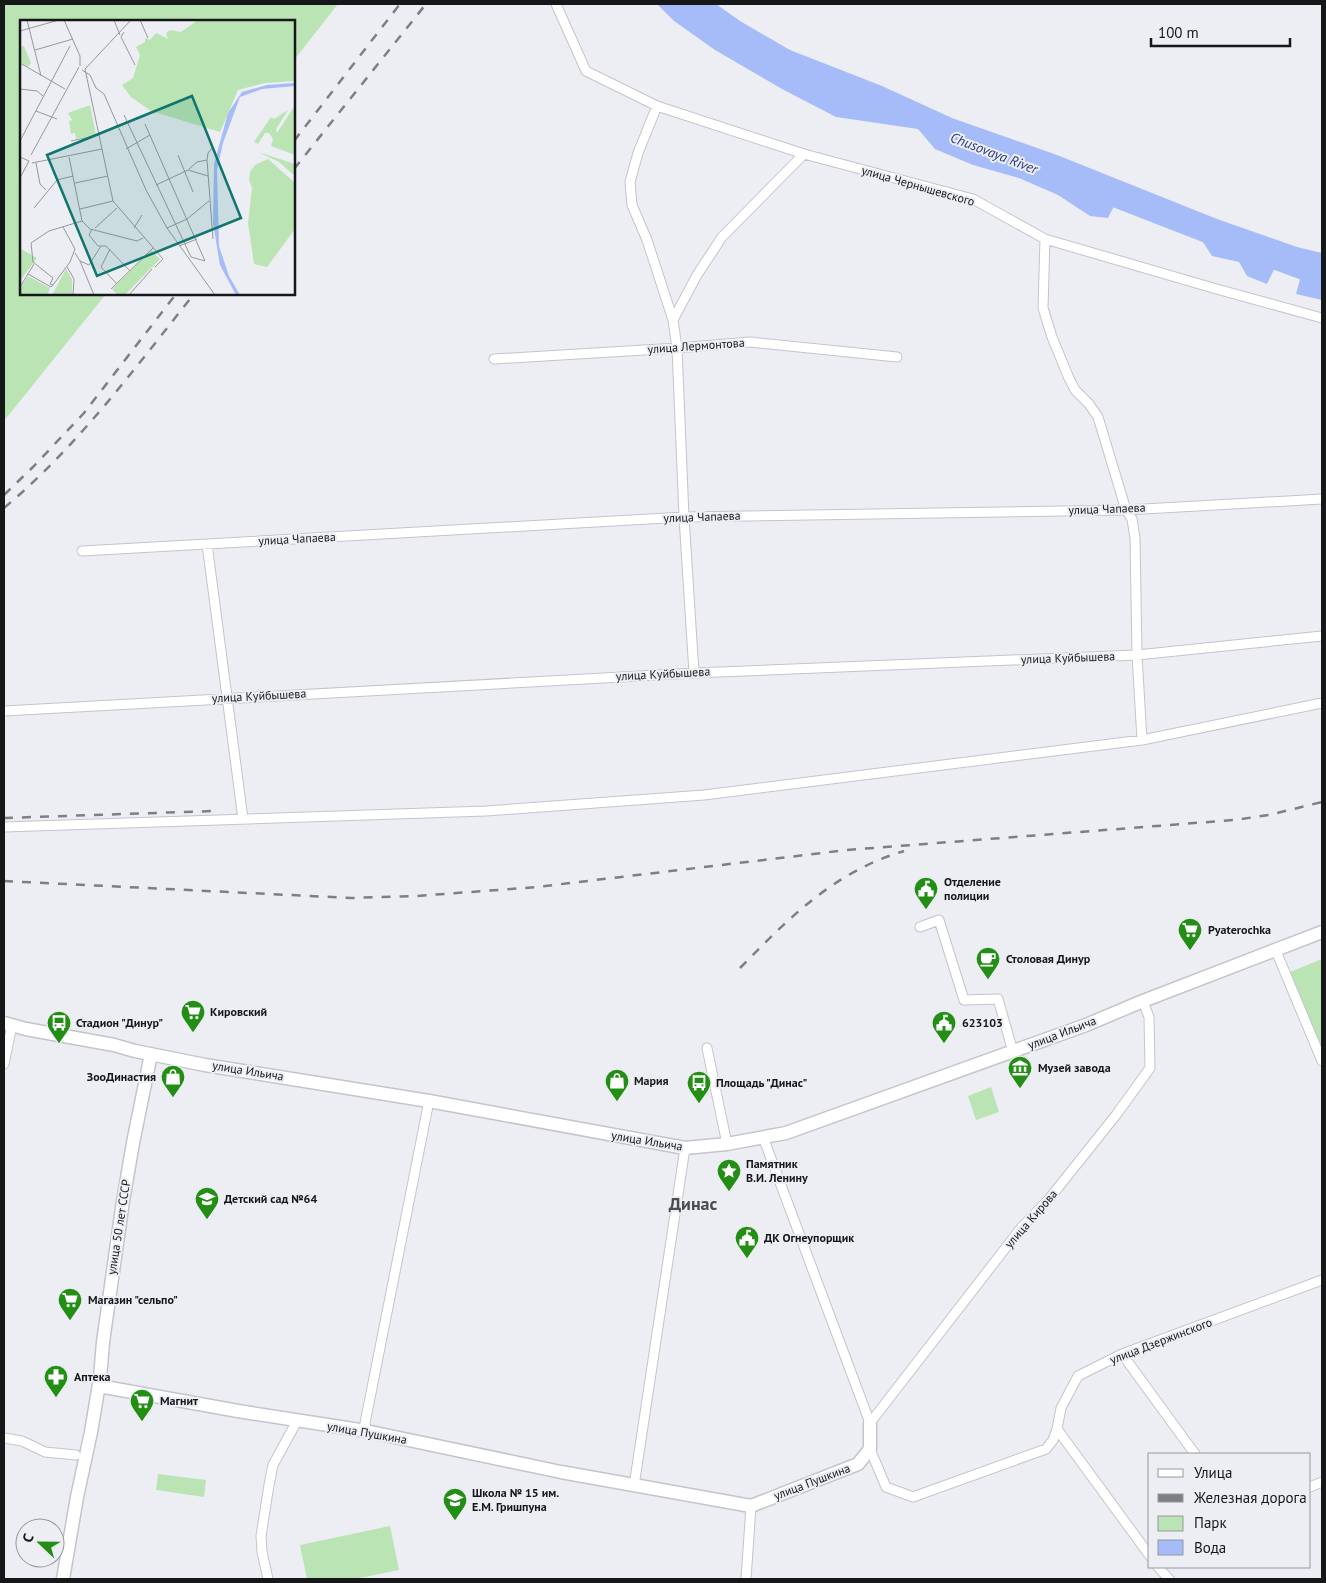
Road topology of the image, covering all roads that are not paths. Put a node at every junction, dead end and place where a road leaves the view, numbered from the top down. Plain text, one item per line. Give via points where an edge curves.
1 (556, 4) edge
2 (657, 106) junction
3 (804, 154) junction
4 (1045, 239) junction
5 (1322, 318) edge
6 (673, 320) junction
7 (676, 348) junction
8 (897, 357) dead end
9 (494, 358) dead end
10 (1322, 499) edge
11 (1126, 510) junction
12 (684, 517) junction
13 (207, 544) junction
14 (82, 551) dead end
15 (1322, 636) edge
16 (1137, 655) junction
17 (694, 672) junction
18 (226, 698) junction
19 (1322, 702) edge
20 (4, 711) edge
21 (1142, 740) junction
22 (243, 819) junction
23 (4, 827) edge
24 (920, 927) dead end
25 (1322, 932) edge
26 (1276, 951) junction
27 (1143, 1001) junction
28 (8, 1024) edge
29 (706, 1048) dead end
30 (1013, 1052) junction
31 (151, 1054) junction
32 (1322, 1062) edge
33 (4, 1064) edge
34 (429, 1101) junction
35 (763, 1137) junction
36 (727, 1144) junction
37 (685, 1148) junction
38 (1322, 1280) edge
39 (1122, 1354) junction
40 (99, 1386) junction
41 (297, 1421) junction
42 (870, 1423) junction
43 (1058, 1429) junction
44 (366, 1431) junction
45 (4, 1438) edge
46 (870, 1448) junction
47 (1194, 1453) edge
48 (76, 1455) dead end
49 (634, 1486) junction
50 (751, 1506) junction
51 (1148, 1553) edge
52 (1159, 1568) edge
53 (63, 1579) edge
54 (268, 1579) edge
55 (746, 1579) edge
56 (1169, 1579) edge

1 - 2 street, улица Чернышевского via 586,71
2 - 3 street, улица Чернышевского
2 - 6 street via 630,182 632,206 647,240
3 - 4 street, улица Чернышевского via 973,200
3 - 6 street via 722,237 696,275
4 - 5 street, улица Чернышевского
4 - 11 street via 1044,308 1052,337 1075,390 1098,417
6 - 7 street
7 - 8 street, улица Лермонтова via 750,342
7 - 9 street, улица Лермонтова
7 - 12 street
10 - 11 street, улица Чапаева
11 - 12 street, улица Чапаева
11 - 16 street via 1132,519 1135,538
12 - 13 street, улица Чапаева
12 - 17 street
13 - 14 street, улица Чапаева
13 - 18 street
15 - 16 street, улица Куйбышева
16 - 17 street, улица Куйбышева
16 - 21 street
17 - 18 street, улица Куйбышева
18 - 20 street, улица Куйбышева
18 - 22 street
19 - 21 street
21 - 22 street via 694,796 486,811
22 - 23 street
24 - 30 street via 939,920 964,1000 998,1000
25 - 26 street, улица Ильича
26 - 27 street, улица Ильича
26 - 32 street
27 - 30 street, улица Ильича
27 - 42 street, улица Кирова via 1149,1017 1150,1068
28 - 31 street, улица Ильича
28 - 33 street
29 - 36 street
30 - 35 street, улица Ильича via 786,1133
31 - 34 street, улица Ильича
31 - 40 street, улица 50 лет СССР via 123,1201
34 - 37 street, улица Ильича
34 - 44 street
35 - 36 street, улица Ильича
35 - 42 street
36 - 37 street, улица Ильича
37 - 49 street
38 - 39 street, улица Дзержинского
39 - 43 street, улица Дзержинского via 1078,1376 1061,1408
39 - 47 street
40 - 41 street, улица Пушкина
40 - 53 street, улица 50 лет СССР
41 - 44 street, улица Пушкина
41 - 54 street via 273,1465 269,1485 261,1536
42 - 46 street
43 - 46 street, улица Дзержинского via 1046,1449 912,1497 886,1487
43 - 51 street
44 - 49 street, улица Пушкина
45 - 48 street via 22,1441 44,1452
46 - 50 street, улица Пушкина via 858,1464
49 - 50 street, улица Пушкина
50 - 55 street
52 - 56 street

